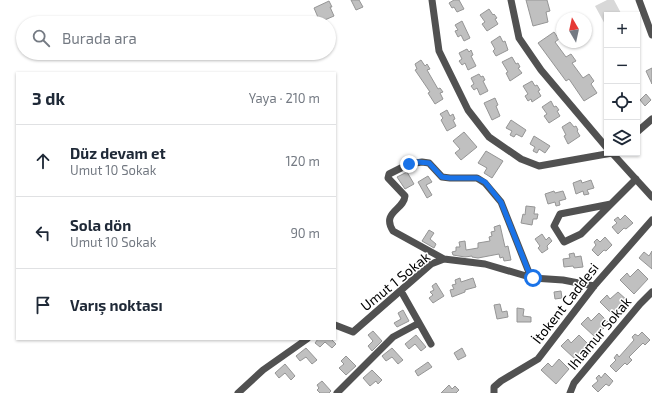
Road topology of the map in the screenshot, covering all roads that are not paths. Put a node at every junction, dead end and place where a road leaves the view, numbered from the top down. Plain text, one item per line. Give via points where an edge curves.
1 (432, 0) edge
2 (511, 0) edge
3 (639, 0) edge
4 (652, 35) edge
5 (652, 119) edge
6 (640, 129) edge
7 (604, 144) edge
8 (604, 154) edge
9 (615, 156) edge
10 (636, 179) junction
11 (652, 197) edge
12 (610, 204) junction
13 (652, 220) edge
14 (444, 259) junction
15 (533, 278) junction
16 (594, 286) junction
17 (401, 290) junction
18 (652, 292) edge
19 (420, 324) junction
20 (336, 325) edge
21 (306, 340) edge
22 (431, 344) dead end
23 (238, 393) edge
24 (337, 393) edge
25 (494, 393) edge
26 (570, 393) edge

1 - 8 street via 439,51 468,110 489,137 521,159 539,166
2 - 7 street via 519,38 541,70
3 - 4 street
5 - 6 street
9 - 10 street
10 - 11 street
10 - 12 street
12 - 12 street via 560,214 554,226 564,242 581,234
13 - 16 street, İtokent Caddesi
14 - 15 street, Umut 1 Sokak via 485,264
14 - 15 street via 393,231 390,226 390,216 405,200 405,196 388,176 409,164 429,163 442,177 477,178 485,182 501,202
14 - 17 street, Umut 1 Sokak via 431,264
15 - 16 street, Umut 1 Sokak
16 - 25 street, İtokent Caddesi via 538,359 501,381 494,387
17 - 19 street
17 - 20 street, Umut 1 Sokak via 353,332
18 - 26 street, Ihlamur Sokak via 574,383
19 - 22 street
19 - 24 street via 393,337
21 - 23 street via 263,370

